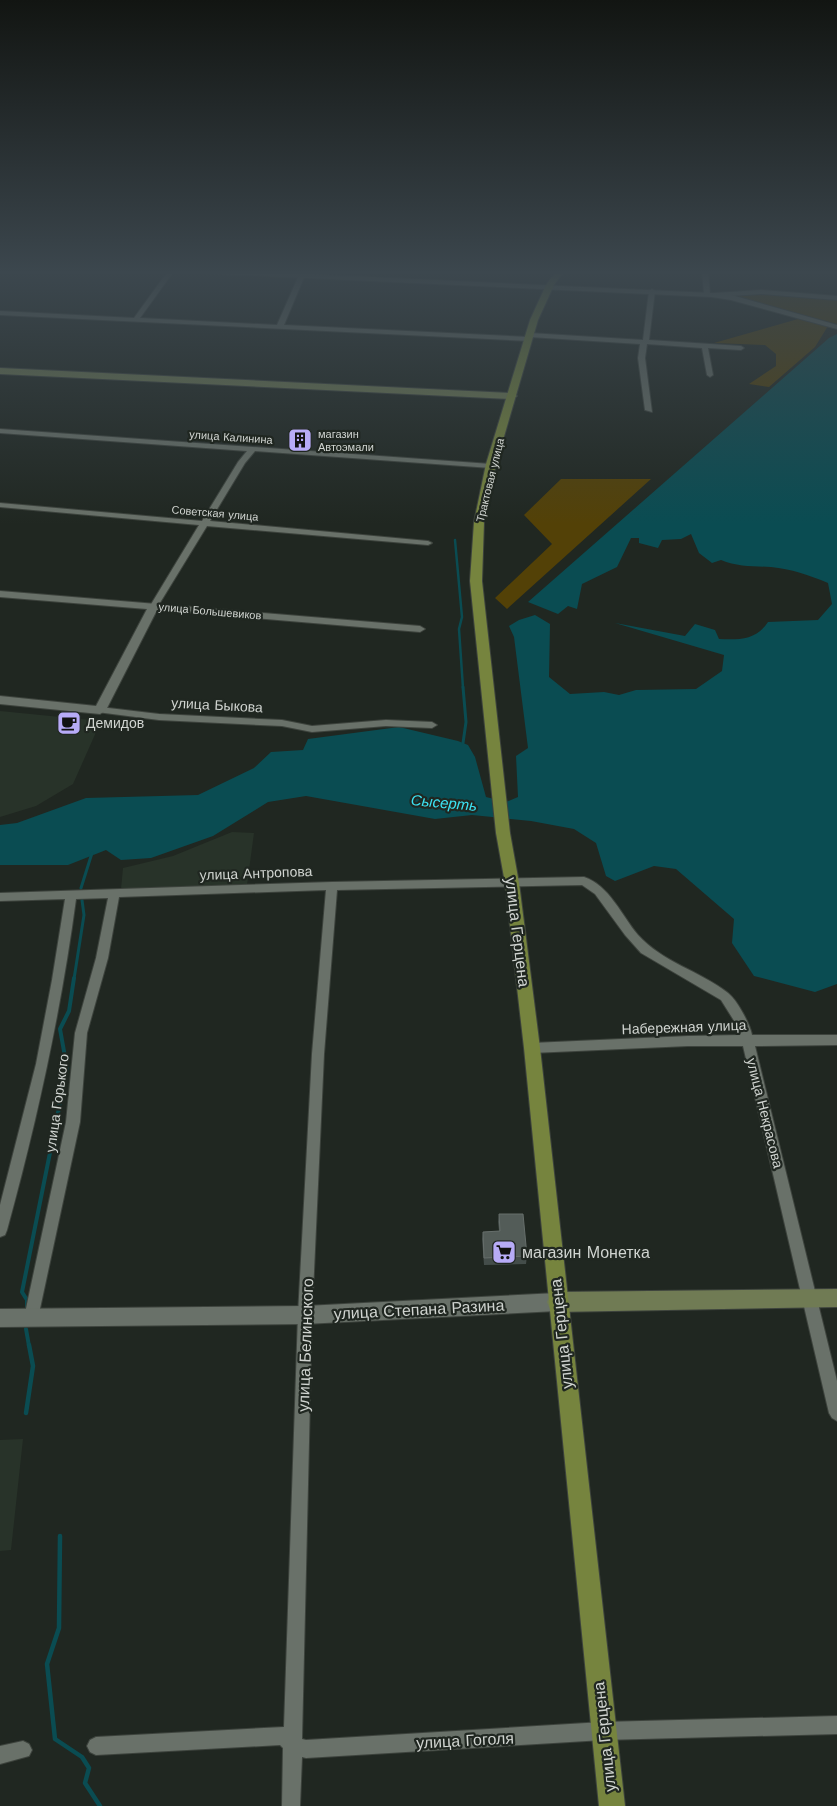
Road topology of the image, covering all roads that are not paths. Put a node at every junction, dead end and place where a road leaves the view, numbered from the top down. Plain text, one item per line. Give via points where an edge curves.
1 (524, 355) edge
2 (642, 355) edge
3 (706, 355) edge
4 (0, 371) edge
5 (710, 375) dead end
6 (512, 396) junction
7 (649, 410) dead end
8 (0, 431) edge
9 (252, 450) junction
10 (491, 466) junction
11 (0, 505) edge
12 (204, 523) junction
13 (428, 543) dead end
14 (0, 594) edge
15 (154, 606) junction
16 (420, 630) dead end
17 (0, 700) edge
18 (100, 710) junction
19 (432, 725) dead end
20 (503, 834) joint
21 (584, 881) joint
22 (512, 883) junction
23 (332, 886) junction
24 (114, 894) junction
25 (71, 895) junction
26 (0, 897) edge
27 (748, 1040) junction
28 (837, 1040) edge
29 (532, 1048) junction
30 (0, 1230) edge
31 (837, 1298) edge
32 (811, 1299) junction
33 (557, 1302) junction
34 (305, 1315) junction
35 (0, 1318) edge
36 (32, 1318) junction
37 (837, 1413) edge
38 (837, 1725) edge
39 (603, 1731) junction
40 (294, 1745) junction
41 (96, 1746) dead end
42 (23, 1750) dead end
43 (0, 1755) edge
44 (292, 1806) edge
45 (612, 1806) edge

1 - 6 main road, Трактовая улица
2 - 7 street
3 - 5 street
4 - 6 main road
6 - 10 main road, Трактовая улица
8 - 9 street, улица Калинина
9 - 10 street, улица Калинина
9 - 12 street
10 - 20 main road, Трактовая улица via 475,547 478,619
11 - 12 street, Советская улица
12 - 13 street, Советская улица
12 - 15 street
14 - 15 street, улица Большевиков
15 - 16 street, улица Большевиков
15 - 18 street
17 - 18 street, улица Быкова
18 - 19 street, улица Быкова via 282,723 312,729 386,723
20 - 22 main road, улица Герцена
21 - 22 street, улица Антропова
21 - 27 street, улица Некрасова via 599,891 645,950 725,997 744,1026
22 - 23 street, улица Антропова
22 - 29 main road, улица Герцена
23 - 24 street, улица Антропова
23 - 34 street, улица Белинского via 318,1054
24 - 25 street, улица Антропова
24 - 36 street, улица Горького via 102,958 81,1034 73,1122
25 - 26 street, улица Антропова
25 - 30 street, улица Горького via 60,979 19,1162
27 - 28 street, Набережная улица
27 - 29 street, Набережная улица
27 - 32 street, улица Некрасова
29 - 33 main road, улица Герцена
31 - 32 main road, улица Степана Разина
32 - 33 main road, улица Степана Разина
32 - 37 street, улица Некрасова
33 - 34 street, улица Степана Разина
33 - 39 main road, улица Герцена
34 - 36 street, улица Степана Разина
34 - 40 street, улица Белинского
35 - 36 street, улица Степана Разина
38 - 39 street, улица Гоголя
39 - 40 street, улица Гоголя via 306,1749
39 - 45 main road, улица Герцена
40 - 41 street, улица Гоголя via 284,1736
40 - 44 street, улица Белинского
42 - 43 street

